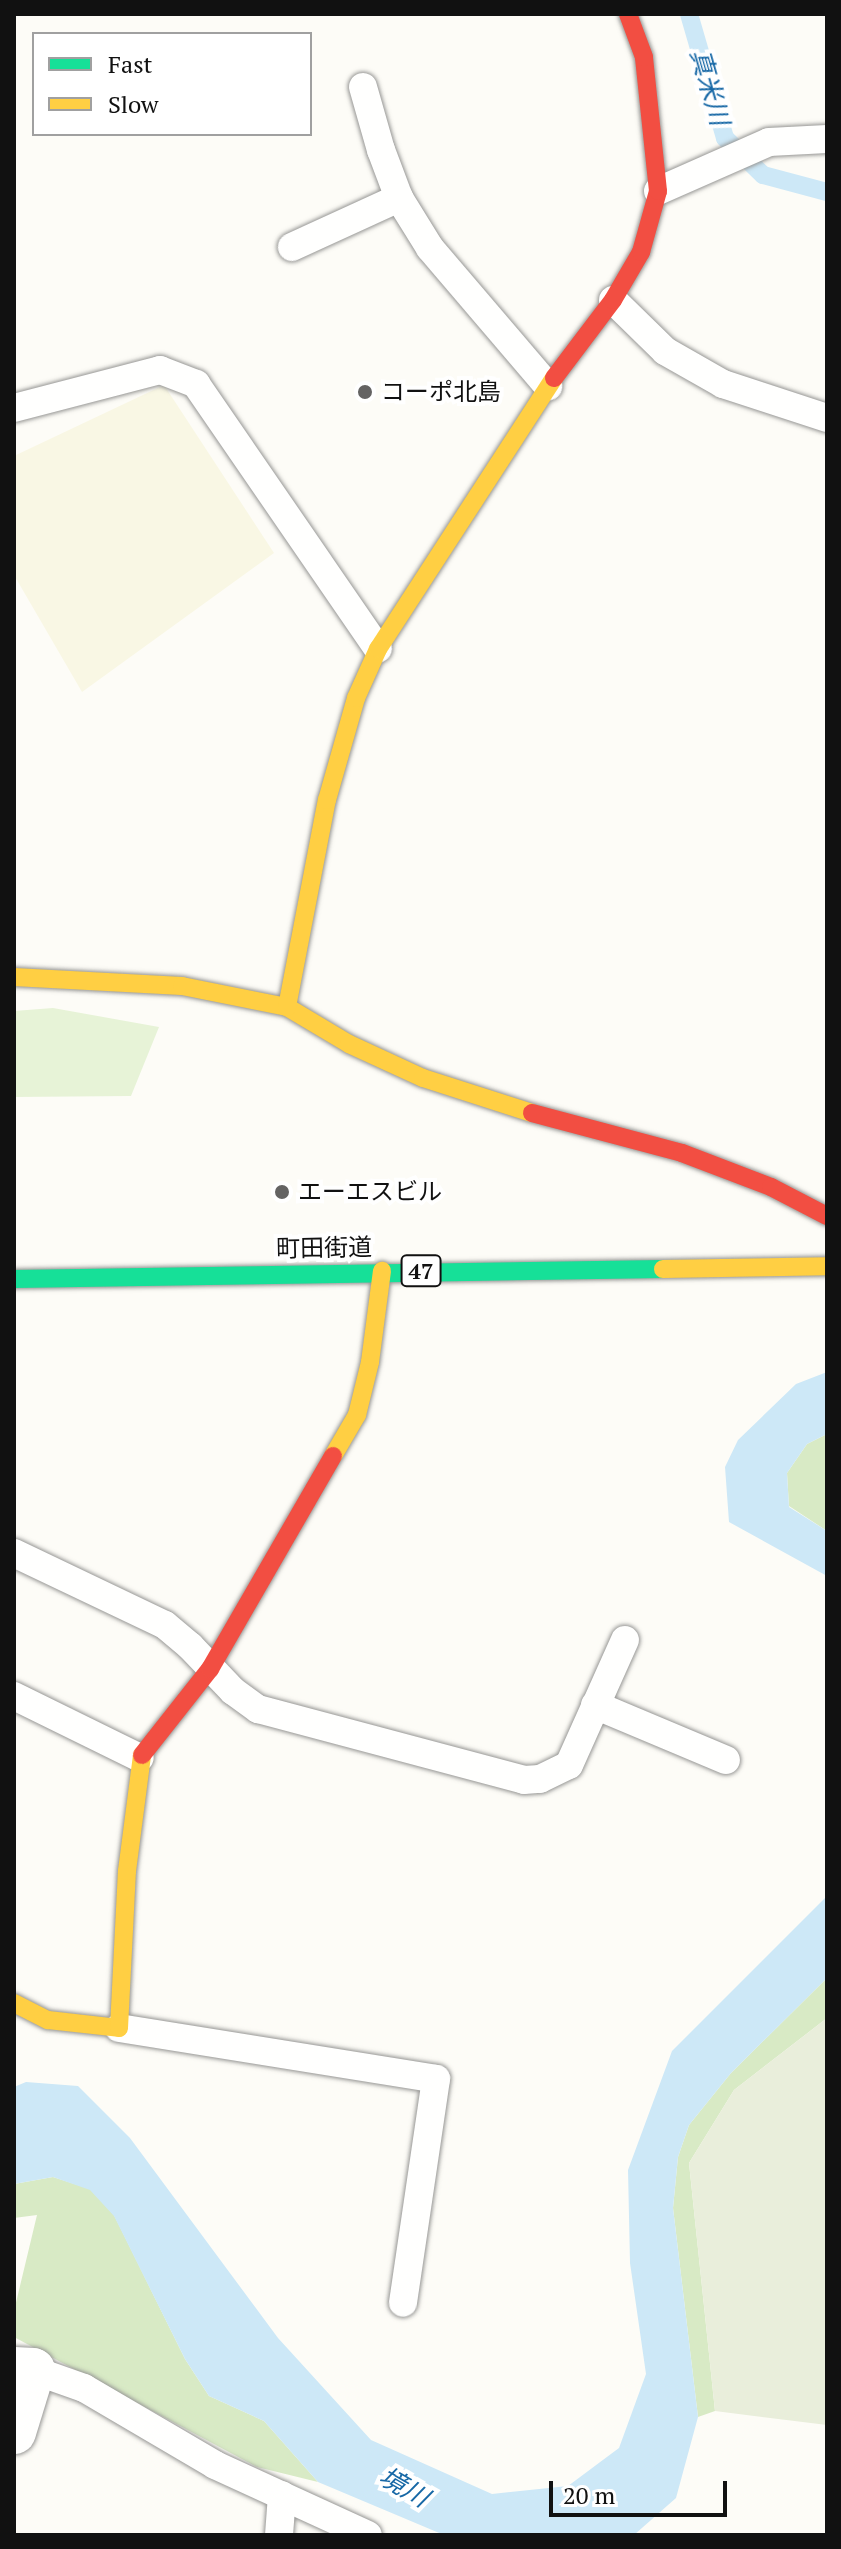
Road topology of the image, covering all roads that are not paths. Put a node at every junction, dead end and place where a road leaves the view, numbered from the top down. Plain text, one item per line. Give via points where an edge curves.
1 (628, 14) edge
2 (363, 87) dead end
3 (827, 139) edge
4 (658, 191) junction
5 (399, 198) junction
6 (292, 247) dead end
7 (613, 300) junction
8 (548, 386) junction
9 (14, 408) edge
10 (827, 418) edge
11 (378, 649) junction
12 (14, 977) edge
13 (287, 1007) junction
14 (827, 1216) edge
15 (827, 1266) edge
16 (382, 1271) junction
17 (14, 1279) edge
18 (14, 1553) edge
19 (625, 1640) dead end
20 (210, 1669) junction
21 (14, 1696) edge
22 (595, 1705) junction
23 (140, 1758) junction
24 (726, 1760) dead end
25 (14, 2003) edge
26 (119, 2028) junction
27 (403, 2303) dead end
28 (23, 2370) edge
29 (14, 2432) edge
30 (282, 2495) junction
31 (279, 2535) edge
32 (368, 2535) edge

1 - 4 street via 644,57
2 - 5 lane
3 - 4 lane via 769,142
4 - 7 street via 641,252
5 - 6 lane
5 - 8 lane via 430,248
7 - 8 street
7 - 10 lane via 665,351 723,384
8 - 11 street
9 - 11 lane via 160,370 196,384
11 - 13 street via 356,698 327,800
12 - 13 street via 182,986
13 - 14 street via 349,1044 423,1078 573,1126 682,1153 771,1187
15 - 16 street, 町田街道 / 47
16 - 17 street, 町田街道 / 47
16 - 20 street via 357,1415
18 - 20 lane via 165,1625
19 - 22 lane
20 - 22 lane via 258,1709 524,1780 540,1779 569,1765
20 - 23 street
21 - 23 lane
22 - 24 lane
23 - 26 street via 127,1871
25 - 26 street via 48,2020
26 - 27 lane via 436,2079
28 - 29 street
28 - 30 lane via 84,2388 215,2465
30 - 31 lane
30 - 32 lane

